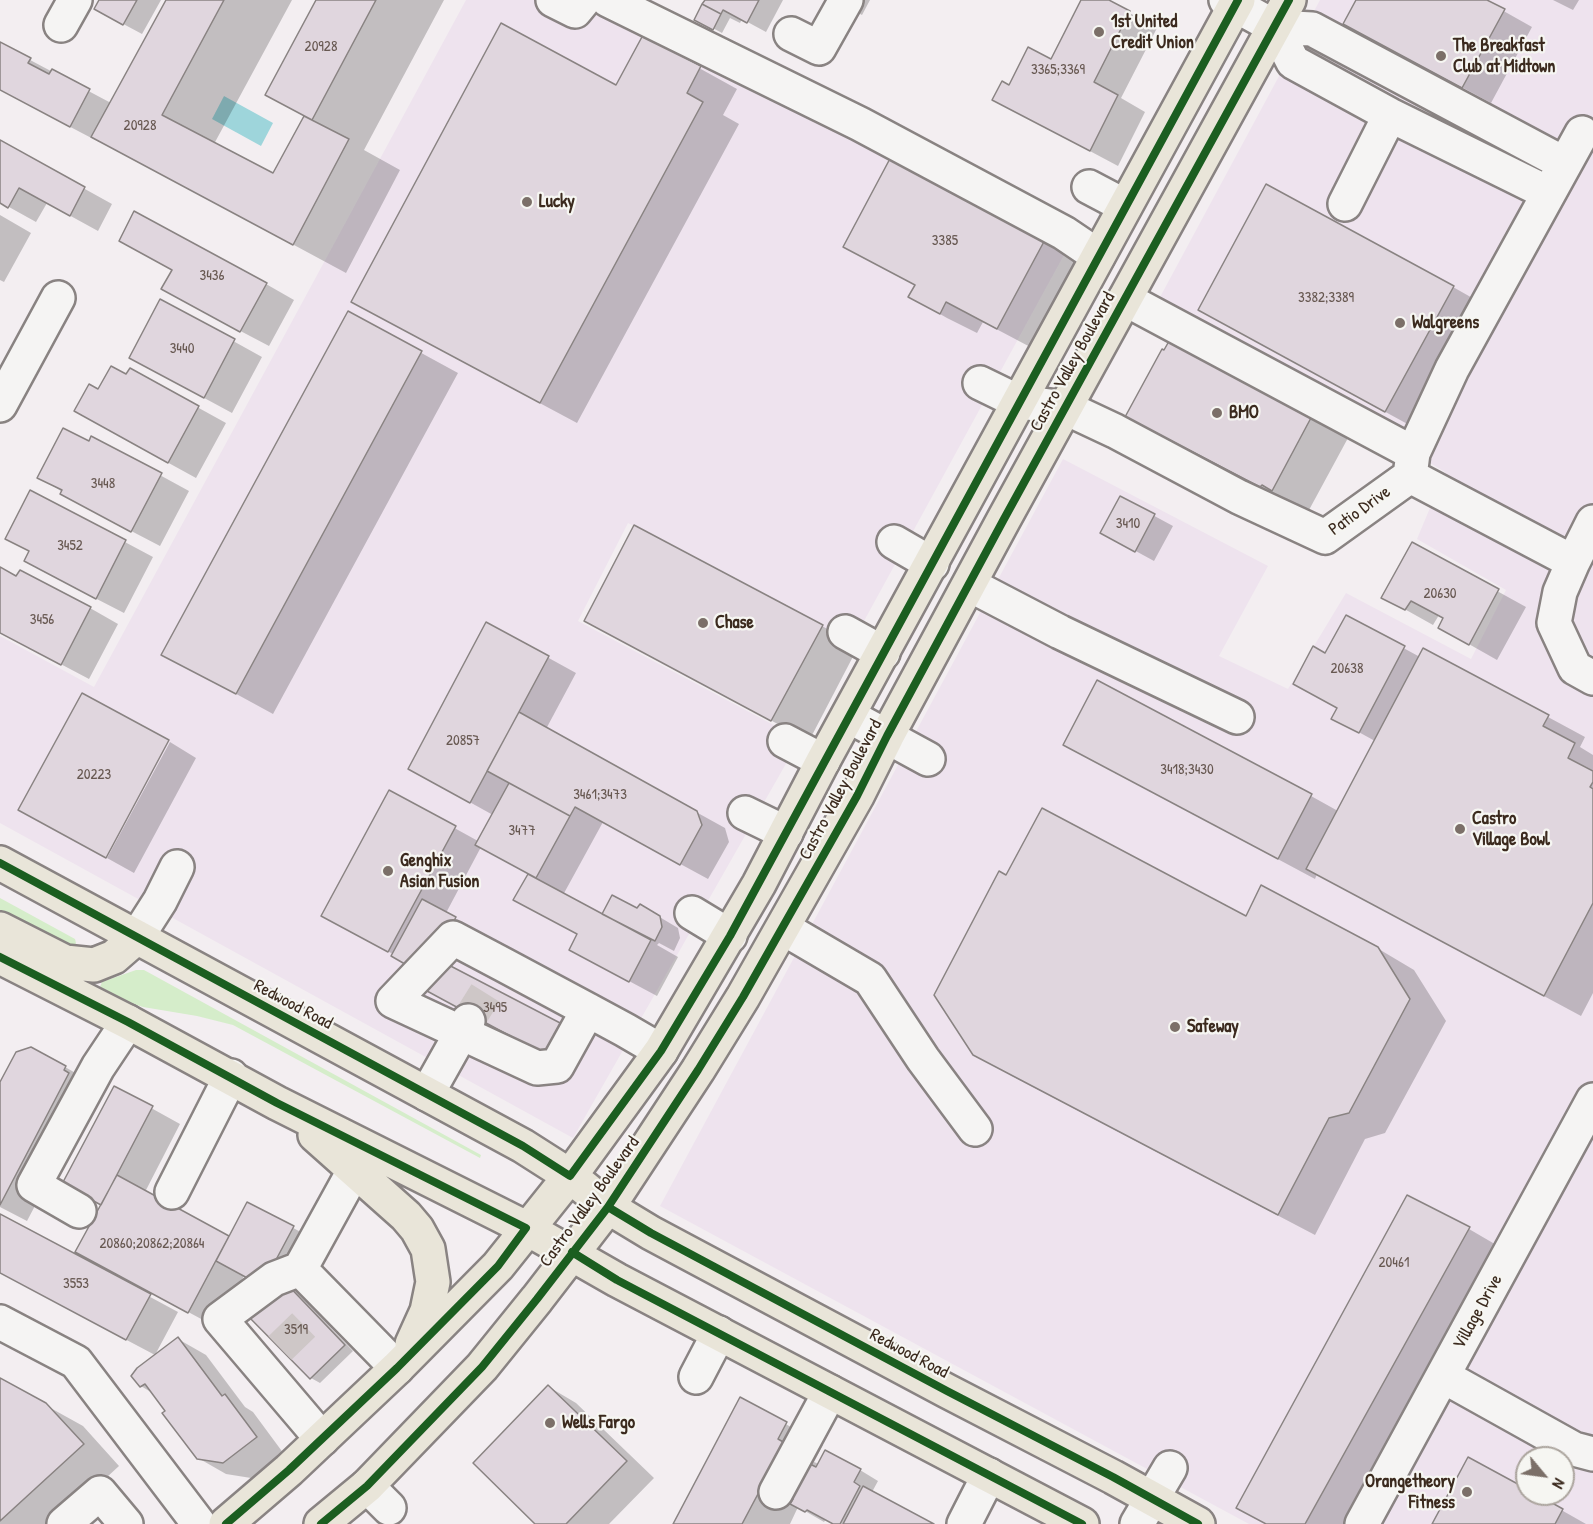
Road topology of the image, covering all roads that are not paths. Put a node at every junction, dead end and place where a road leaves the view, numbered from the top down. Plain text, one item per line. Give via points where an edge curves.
1 (553, 0) edge
2 (584, 0) edge
3 (608, 0) edge
4 (846, 0) edge
5 (1233, 2) edge
6 (1282, 13) edge
7 (791, 34) dead end
8 (1390, 115) junction
9 (1582, 133) dead end
10 (1564, 164) junction
11 (1089, 187) dead end
12 (1548, 193) junction
13 (1345, 204) dead end
14 (1125, 206) junction
15 (1098, 256) junction
16 (58, 298) dead end
17 (1125, 299) junction
18 (980, 383) dead end
19 (1019, 402) junction
20 (0, 405) edge
21 (1066, 408) junction
22 (1412, 464) junction
23 (1593, 522) edge
24 (894, 542) dead end
25 (1573, 562) junction
26 (932, 564) junction
27 (970, 585) junction
28 (844, 632) dead end
29 (883, 653) junction
30 (1593, 678) edge
31 (849, 716) junction
32 (1237, 717) dead end
33 (886, 736) junction
34 (785, 741) dead end
35 (928, 759) dead end
36 (823, 761) junction
37 (745, 813) dead end
38 (786, 833) junction
39 (0, 863) edge
40 (177, 867) dead end
41 (692, 914) dead end
42 (783, 928) junction
43 (0, 929) edge
44 (730, 936) junction
45 (137, 937) junction
46 (4, 967) edge
47 (588, 1010) junction
48 (128, 1022) junction
49 (465, 1027) junction
50 (661, 1051) junction
51 (231, 1076) junction
52 (427, 1094) junction
53 (278, 1103) junction
54 (1590, 1114) edge
55 (975, 1129) dead end
56 (355, 1169) junction
57 (570, 1176) junction
58 (172, 1192) dead end
59 (608, 1207) junction
60 (79, 1211) dead end
61 (526, 1228) junction
62 (572, 1252) junction
63 (300, 1269) junction
64 (0, 1322) edge
65 (719, 1332) junction
66 (397, 1368) junction
67 (1443, 1376) junction
68 (696, 1377) dead end
69 (830, 1392) junction
70 (322, 1439) junction
71 (1593, 1454) edge
72 (1170, 1468) dead end
73 (989, 1475) junction
74 (776, 1492) dead end
75 (1144, 1511) edge
76 (64, 1524) edge
77 (126, 1524) edge
78 (199, 1524) edge
79 (226, 1524) edge
80 (321, 1524) edge
81 (964, 1524) edge
82 (1082, 1524) edge
83 (1198, 1524) edge
84 (1362, 1524) edge

1 - 2 street via 575,11
3 - 15 street via 860,124 1064,233
4 - 7 street via 819,48
5 - 6 street
5 - 14 main road, Castro Valley Boulevard
6 - 8 street via 1293,62
6 - 10 street
6 - 17 main road, Castro Valley Boulevard
8 - 12 street
8 - 13 street
9 - 10 street
10 - 12 street
11 - 14 street
12 - 22 street via 1452,369
14 - 15 main road, Castro Valley Boulevard
15 - 19 main road, Castro Valley Boulevard
16 - 20 street
17 - 21 main road, Castro Valley Boulevard
17 - 22 street
18 - 19 street, Patio Drive
19 - 21 street, Patio Drive
19 - 26 main road, Castro Valley Boulevard
21 - 22 street, Patio Drive via 1325,537
21 - 27 main road, Castro Valley Boulevard
22 - 25 street, Patio Drive
23 - 25 street
24 - 26 street
25 - 30 street via 1560,592 1554,624 1575,668
26 - 29 main road, Castro Valley Boulevard
27 - 32 street
27 - 33 main road, Castro Valley Boulevard
28 - 29 street
29 - 31 main road, Castro Valley Boulevard
31 - 33 street
31 - 36 main road, Castro Valley Boulevard
33 - 35 street
33 - 42 main road, Castro Valley Boulevard
34 - 36 street
36 - 38 main road, Castro Valley Boulevard
37 - 38 street
38 - 44 main road, Castro Valley Boulevard
39 - 45 main road, Redwood Road
40 - 45 street
41 - 44 street
42 - 55 street via 870,979
42 - 59 main road, Castro Valley Boulevard via 699,1070
43 - 45 main road via 65,962 94,965 114,957
44 - 50 main road, Castro Valley Boulevard
45 - 52 main road, Redwood Road
46 - 48 main road
47 - 49 street via 557,1066 537,1068
47 - 49 street via 499,973 453,938 393,1001
47 - 50 street
48 - 51 main road
48 - 60 street via 98,1067 34,1185
49 - 52 street
50 - 57 main road, Castro Valley Boulevard
51 - 53 main road
51 - 58 street
52 - 57 main road, Redwood Road
53 - 56 main road
53 - 61 main road
54 - 67 street, Village Drive
56 - 63 street
56 - 66 main road via 406,1216 428,1249 433,1282 427,1311 417,1337
57 - 59 main road, Redwood Road
57 - 61 main road, Castro Valley Boulevard
59 - 62 main road, Castro Valley Boulevard
59 - 75 main road, Redwood Road via 1113,1477
61 - 62 main road
61 - 66 main road, Castro Valley Boulevard via 498,1266
62 - 65 main road via 617,1280
62 - 80 main road, Castro Valley Boulevard via 378,1497
63 - 66 street via 322,1307
63 - 70 street via 274,1279 220,1319 269,1357
64 - 78 street via 76,1362
65 - 68 street
65 - 69 main road
66 - 70 main road, Castro Valley Boulevard
67 - 71 street via 1574,1449
67 - 84 street, Village Drive
69 - 73 main road
69 - 74 street
70 - 79 main road, Castro Valley Boulevard
72 - 75 street
73 - 81 street
73 - 82 main road
75 - 83 main road, Redwood Road
76 - 77 street via 100,1493

